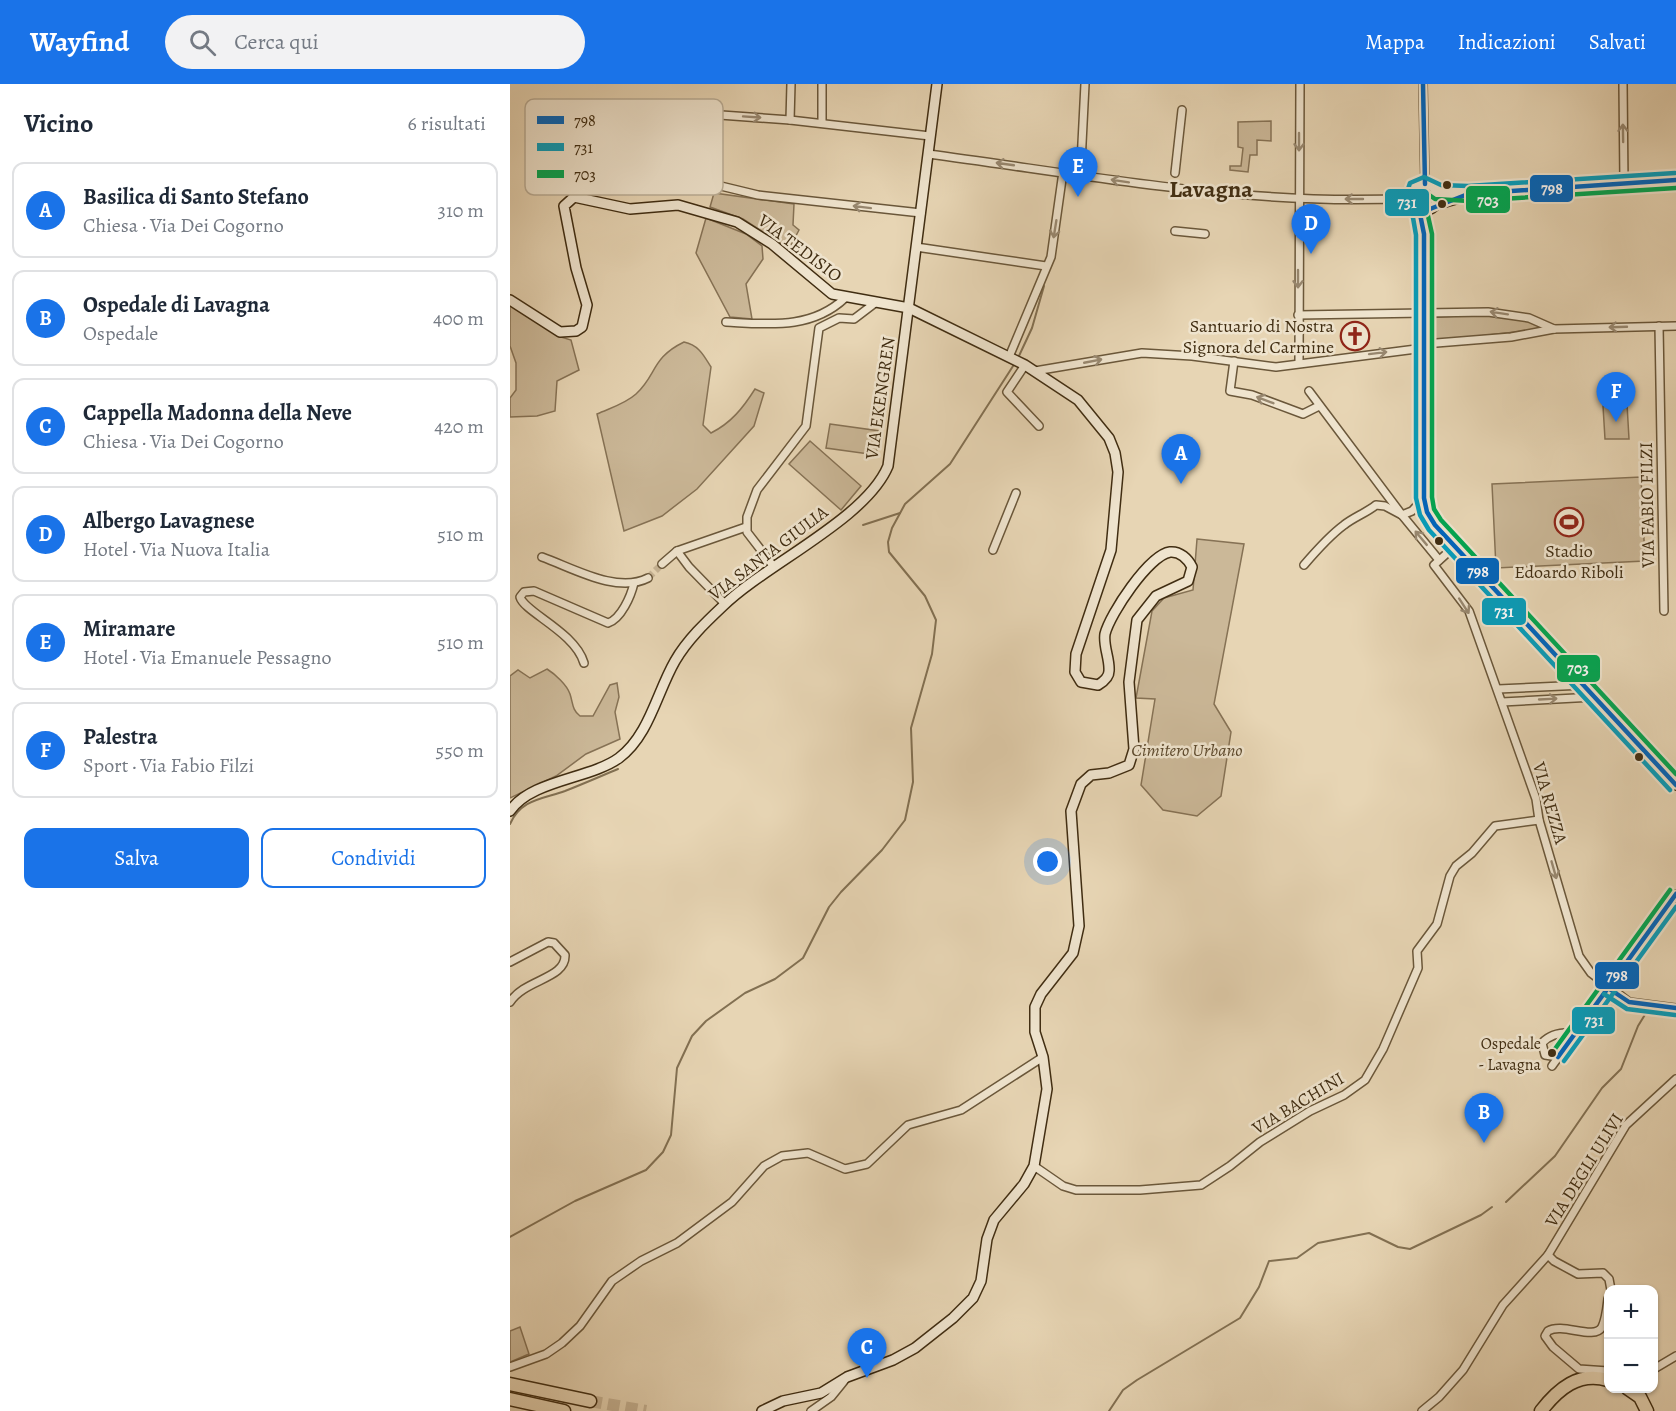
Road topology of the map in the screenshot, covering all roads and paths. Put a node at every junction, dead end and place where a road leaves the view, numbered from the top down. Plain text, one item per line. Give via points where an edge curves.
1 (790, 84) edge
2 (822, 84) edge
3 (937, 84) edge
4 (1085, 84) edge
5 (1300, 84) edge
6 (1423, 84) edge
7 (1623, 84) edge
8 (1182, 110) dead end
9 (723, 115) edge
10 (790, 120) junction
11 (822, 123) junction
12 (930, 136) junction
13 (928, 154) junction
14 (1064, 172) junction
15 (1175, 173) dead end
16 (1073, 174) junction
17 (1676, 180) edge
18 (1624, 183) junction
19 (1425, 184) junction
20 (723, 187) edge
21 (1437, 192) junction
22 (1468, 194) junction
23 (1412, 198) junction
24 (1299, 199) junction
25 (1432, 207) junction
26 (1419, 209) junction
27 (921, 213) junction
28 (1174, 231) dead end
29 (1205, 234) dead end
30 (1424, 234) junction
31 (916, 247) junction
32 (1046, 266) junction
33 (845, 298) junction
34 (510, 300) edge
35 (875, 303) junction
36 (909, 308) junction
37 (1298, 315) junction
38 (1424, 315) junction
39 (726, 322) dead end
40 (1659, 326) junction
41 (1676, 326) edge
42 (1554, 329) junction
43 (1424, 346) junction
44 (1017, 361) junction
45 (1234, 361) junction
46 (1299, 362) junction
47 (1035, 371) junction
48 (1309, 391) dead end
49 (1319, 406) junction
50 (1039, 426) dead end
51 (876, 490) joint
52 (1016, 494) dead end
53 (1424, 498) junction
54 (1402, 515) junction
55 (746, 527) junction
56 (1455, 546) junction
57 (993, 550) dead end
58 (677, 551) junction
59 (542, 557) dead end
60 (1439, 560) junction
61 (662, 564) tunnel mouth
62 (1304, 565) dead end
63 (774, 567) junction
64 (648, 578) tunnel mouth
65 (634, 583) junction
66 (724, 604) junction
67 (1664, 611) dead end
68 (584, 663) dead end
69 (1584, 685) junction
70 (1498, 689) junction
71 (1594, 697) junction
72 (1502, 702) junction
73 (1676, 785) edge
74 (510, 811) edge
75 (1539, 820) junction
76 (1676, 894) edge
77 (510, 962) edge
78 (1608, 988) junction
79 (510, 1002) edge
80 (1676, 1008) edge
81 (1575, 1033) junction
82 (1043, 1057) junction
83 (1558, 1057) junction
84 (1552, 1066) dead end
85 (1676, 1079) edge
86 (1034, 1166) junction
87 (1548, 1255) junction
88 (1610, 1285) edge
89 (1604, 1318) edge
90 (1676, 1356) edge
91 (1658, 1366) edge
92 (510, 1367) edge
93 (1604, 1376) edge
94 (847, 1377) junction
95 (1604, 1377) edge
96 (1604, 1378) edge
97 (511, 1384) edge
98 (1634, 1393) edge
99 (510, 1399) edge
100 (590, 1401) tunnel mouth
101 (564, 1411) edge
102 (762, 1411) edge
103 (811, 1411) edge
104 (1422, 1411) edge
105 (1541, 1411) edge
106 (1549, 1411) edge
107 (1647, 1411) edge

1 - 10 street
2 - 11 street
3 - 12 street, VIA EKENGREN
4 - 16 street via 1081,163
5 -> 24 street
6 - 19 street
18 -> 7 street
8 - 15 street
9 -> 10 street
10 - 11 street
11 - 12 street
12 - 13 street, VIA EKENGREN
14 -> 13 street
13 - 27 street, VIA EKENGREN
14 - 16 street
14 -> 32 street via 1051,257
24 -> 16 street
17 - 18 street
18 - 22 street
19 - 21 street
19 - 23 street via 1416,188
27 -> 20 street via 758,195
21 - 22 street
21 - 25 street
22 - 25 street
23 -> 24 street
23 - 26 street
24 -> 37 street
25 - 26 street
25 - 30 street
26 - 30 street
27 - 31 street, VIA EKENGREN
28 - 29 street
30 - 38 street
31 - 32 street
31 - 36 street, VIA EKENGREN
32 - 44 street
33 - 34 street, VIA TEDISIO via 832,294 772,244 737,222 678,205 630,209 574,197 564,206 587,305 582,327 560,332
33 - 35 street, VIA TEDISIO
33 - 39 street via 792,324
35 - 36 street, VIA TEDISIO
35 - 55 street via 854,319 839,318 819,328 806,426 758,490
36 - 44 street, VIA TEDISIO
36 - 51 street, VIA EKENGREN via 888,466
37 - 38 street
37 - 46 street
42 -> 38 street via 1529,318 1488,312
38 - 43 street
40 - 41 street
40 -> 42 street
40 - 67 street, VIA FABIO FILZI
42 - 43 street
46 -> 43 street
43 - 53 street
44 - 47 street, VIA TEDISIO
44 - 50 street via 1007,392
45 - 46 street via 1276,366
47 -> 45 street via 1142,353
49 -> 45 street via 1303,414 1230,391
47 - 82 street, VIA TEDISIO via 1078,400 1102,427 1115,453 1118,472 1111,550 1076,654 1075,672 1081,682 1098,685 1107,678 1104,636 1114,609 1157,558 1177,552 1192,567 1188,581 1156,596 1137,620 1129,682 1134,749 1129,765 1091,775 1081,784 1071,811 1079,926 1073,953 1035,1007 1035,1032
48 - 49 street
49 - 54 street
51 - 63 street, VIA SANTA GIULIA
52 - 57 street
53 - 54 street
53 - 56 street via 1427,512
60 -> 54 street
54 - 62 street via 1376,505 1346,523
55 - 58 street
55 - 63 street
56 - 60 street
56 - 69 street
58 - 61 street
58 - 66 street
59 - 65 street via 623,585
60 -> 70 street, VIA REZZA via 1434,565 1468,610
63 - 66 street, VIA SANTA GIULIA
64 - 65 street
65 - 68 street via 621,612 608,623 534,591 524,592 520,597 580,650
66 - 74 street, VIA SANTA GIULIA via 677,657 640,735 624,753 608,765 543,788
69 - 70 street
69 - 71 street
70 - 72 street, VIA REZZA
72 -> 71 street
71 - 73 street
72 - 75 street, VIA REZZA via 1536,799
75 -> 78 street, VIA REZZA via 1579,956
75 - 86 street, VIA BACHINI via 1495,826 1456,866 1437,924 1417,951 1418,968 1383,1049 1365,1080 1344,1095 1260,1142 1201,1185 1076,1190
76 - 78 street
77 - 79 street via 548,942 565,955 563,967 556,974 525,987
78 - 80 street, VIA REZZA via 1629,1002
78 - 81 street
81 - 83 street
81 - 83 street via 1542,1043 1545,1055
82 - 86 street via 1047,1089
82 - 92 street via 961,1110 908,1125 867,1164 845,1169 807,1153 782,1156 764,1167 732,1202 677,1243 612,1281 580,1326 562,1343 546,1354
83 - 84 street
85 - 87 street, VIA DEGLI ULIVI via 1626,1125
86 - 94 street via 994,1220 981,1281 973,1298 915,1348
87 - 88 street, VIA DEGLI ULIVI via 1578,1274 1604,1273
87 - 104 street, VIA DEGLI ULIVI via 1503,1305 1463,1370
89 - 93 street via 1597,1332 1559,1326 1545,1336 1579,1369
90 - 91 street
94 - 102 street via 821,1394 783,1401
94 - 103 street via 831,1397
95 - 105 highway via 1568,1383
96 - 106 highway via 1574,1386 1558,1397
97 - 100 highway
98 - 107 highway
99 - 101 highway

